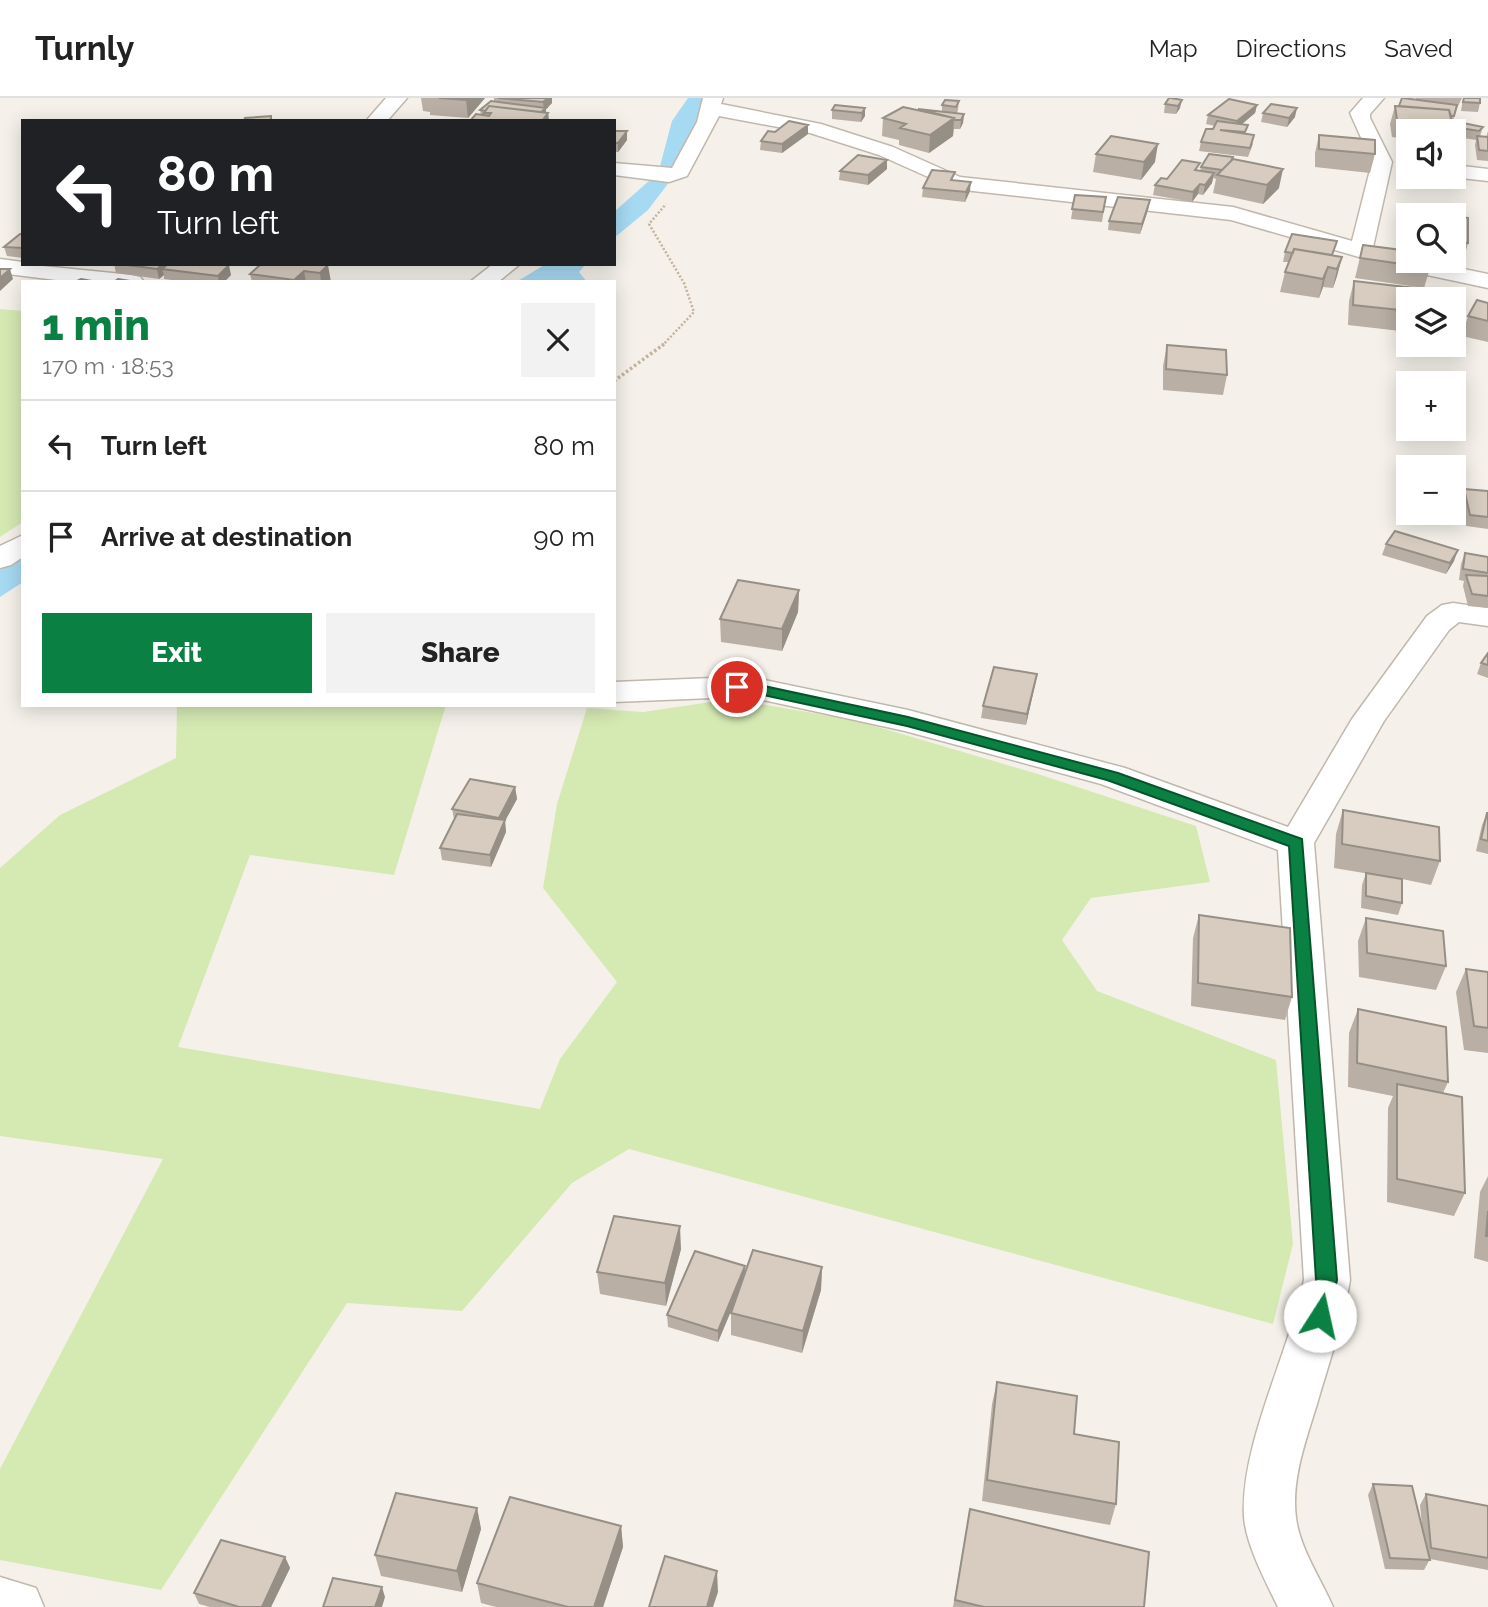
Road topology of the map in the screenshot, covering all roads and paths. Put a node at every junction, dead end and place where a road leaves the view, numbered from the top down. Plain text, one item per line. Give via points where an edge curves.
1 (397, 98) edge
2 (1374, 98) edge
3 (711, 103) edge
4 (378, 119) edge
5 (1382, 162) junction
6 (1396, 164) edge
7 (1466, 172) edge
8 (624, 173) edge
9 (671, 175) junction
10 (1488, 175) edge
11 (1362, 249) junction
12 (0, 266) edge
13 (506, 266) edge
14 (116, 280) edge
15 (485, 280) edge
16 (1488, 281) edge
17 (616, 379) edge
18 (21, 545) edge
19 (0, 559) edge
20 (1488, 617) edge
21 (616, 692) edge
22 (1296, 843) junction
23 (0, 1604) edge
24 (17, 1607) edge
25 (1306, 1607) edge

1 - 4 street
2 - 5 street via 1360,118
3 - 9 street via 707,122 680,172
3 - 11 street via 886,151 955,183 1233,214
5 - 6 street
5 - 11 street
7 - 10 street
8 - 9 street
9 - 17 path via 679,188 649,224 684,283 694,312 660,348
11 - 16 street
12 - 14 street
13 - 15 street
18 - 19 street
20 - 22 street via 1453,612 1438,623 1369,719
21 - 22 street via 759,689 908,721 1113,776
22 - 25 street via 1326,1280 1320,1316 1276,1454 1270,1519
23 - 24 street

